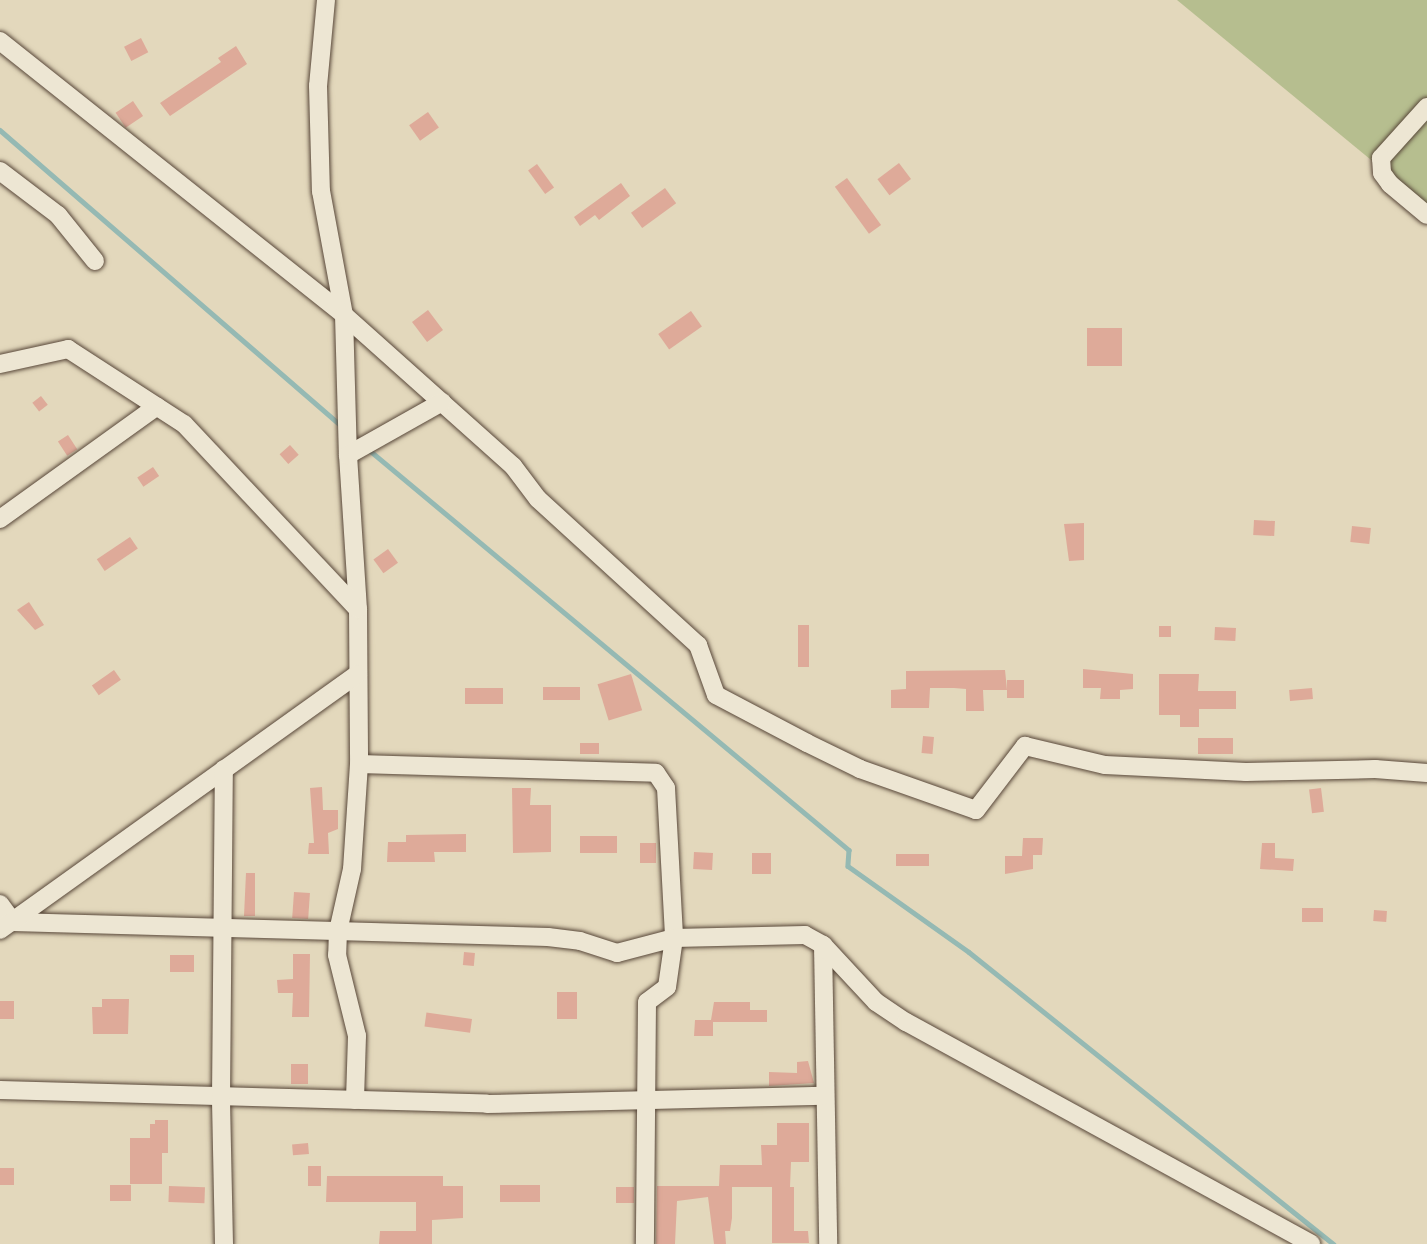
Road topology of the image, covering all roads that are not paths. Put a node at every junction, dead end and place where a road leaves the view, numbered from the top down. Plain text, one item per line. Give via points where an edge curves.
1 (326, 0) edge
2 (0, 41) edge
3 (1427, 107) edge
4 (0, 171) edge
5 (1427, 215) edge
6 (95, 261) dead end
7 (344, 315) junction
8 (0, 364) edge
9 (442, 402) junction
10 (157, 406) junction
11 (348, 455) junction
12 (0, 519) edge
13 (358, 609) junction
14 (358, 674) junction
15 (359, 764) junction
16 (224, 769) junction
17 (1427, 773) edge
18 (0, 904) edge
19 (7, 926) edge
20 (222, 928) junction
21 (338, 931) junction
22 (674, 938) junction
23 (823, 945) junction
24 (0, 1090) edge
25 (823, 1096) junction
26 (221, 1098) junction
27 (354, 1100) junction
28 (645, 1101) junction
29 (224, 1244) edge
30 (645, 1244) edge
31 (828, 1244) edge
32 (1311, 1244) edge

1 - 7 street via 318,86 321,191
2 - 7 street
3 - 5 street via 1381,158 1382,173 1390,184
4 - 6 street via 58,215
7 - 9 street
7 - 11 street
8 - 10 street via 68,349
9 - 11 street
9 - 17 street via 513,466 538,499 698,645 716,695 860,769 976,810 1026,746 1105,765 1246,772 1375,769
10 - 12 street
10 - 13 street via 184,424
11 - 13 street
13 - 14 street
14 - 15 street
14 - 16 street
15 - 21 street via 352,869
15 - 22 street via 656,773 666,788
16 - 19 street
16 - 20 street
18 - 19 street
19 - 20 street
20 - 21 street
20 - 26 street
21 - 22 street via 548,937 580,941 617,953
21 - 27 street via 337,955 357,1036
22 - 23 street via 805,935
22 - 28 street via 667,987 647,1002
23 - 25 street
23 - 32 street via 876,1002 906,1022
24 - 26 street
25 - 28 street
25 - 31 street
26 - 27 street
26 - 29 street
27 - 28 street via 488,1104
28 - 30 street

